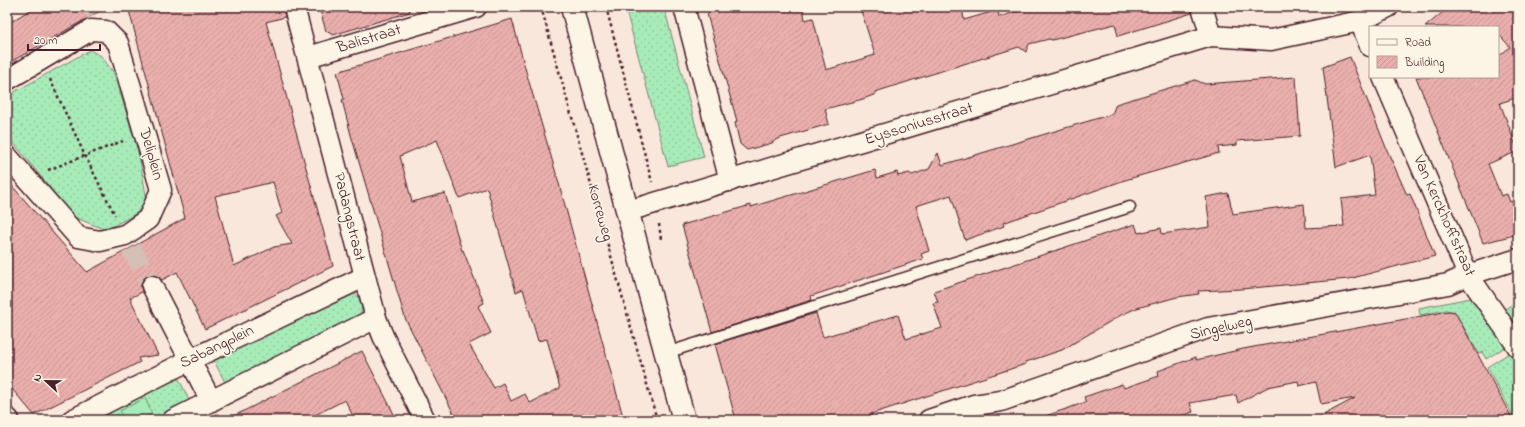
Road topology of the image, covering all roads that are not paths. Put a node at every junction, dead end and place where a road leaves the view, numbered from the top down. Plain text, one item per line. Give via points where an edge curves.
1 (294, 7) edge
2 (476, 7) edge
3 (572, 7) edge
4 (684, 7) edge
5 (1202, 7) edge
6 (1388, 7) edge
7 (96, 13) tunnel mouth
8 (1360, 21) junction
9 (106, 31) junction
10 (1211, 36) junction
11 (1369, 44) edge
12 (308, 57) junction
13 (1384, 78) edge
14 (7, 80) edge
15 (7, 156) edge
16 (730, 181) junction
17 (1130, 207) dead end
18 (628, 211) junction
19 (1518, 260) edge
20 (1468, 275) junction
21 (364, 277) junction
22 (152, 286) tunnel mouth
23 (376, 318) junction
24 (1518, 347) edge
25 (666, 353) junction
26 (190, 360) junction
27 (211, 401) junction
28 (72, 420) edge
29 (173, 420) edge
30 (425, 420) edge
31 (684, 420) edge
32 (929, 420) edge

1 - 12 street, Padangstraat
2 - 12 street, Balistraat
3 - 18 street, Korreweg
4 - 16 street
5 - 10 street
6 - 8 street
7 - 9 street, Deliplein
8 - 10 street via 1271,40
8 - 11 street
9 - 14 street via 91,30
9 - 15 street, Deliplein via 118,43 161,190 148,219 128,242 78,237
10 - 16 street, Eyssoniusstraat
12 - 21 street, Padangstraat
13 - 20 street, Van Kerckhoffstraat
16 - 18 street, Eyssoniusstraat
17 - 25 lane
18 - 25 street, Korreweg
19 - 20 street, Singelweg
20 - 24 street, Van Kerckhoffstraat
20 - 32 street, Singelweg via 1448,284 1208,328 1001,401 974,405
21 - 23 street, Padangstraat
21 - 26 street, Sabangplein
22 - 26 street
23 - 27 street
23 - 30 street, Padangstraat
25 - 31 street, Korreweg
26 - 27 street
26 - 28 street, Sabangplein
27 - 29 street

